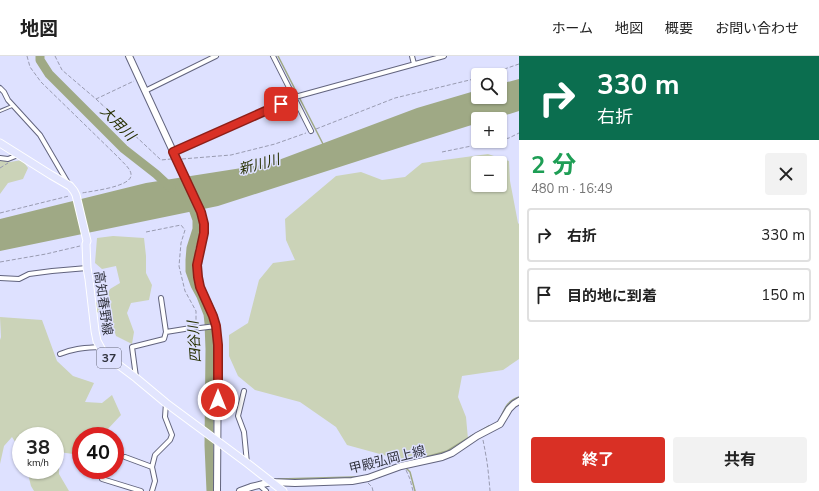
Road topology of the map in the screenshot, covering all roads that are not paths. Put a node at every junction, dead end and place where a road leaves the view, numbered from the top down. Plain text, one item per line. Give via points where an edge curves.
1 (129, 56) edge
2 (216, 56) edge
3 (273, 56) edge
4 (412, 56) edge
5 (444, 56) edge
6 (414, 64) junction
7 (0, 88) edge
8 (145, 91) junction
9 (295, 97) junction
10 (13, 105) junction
11 (0, 111) edge
12 (312, 131) road end
13 (0, 143) edge
14 (173, 152) junction
15 (18, 154) junction
16 (0, 158) edge
17 (70, 186) junction
18 (87, 268) junction
19 (0, 278) edge
20 (161, 298) dead end
21 (214, 326) junction
22 (166, 332) junction
23 (100, 347) junction
24 (60, 354) dead end
25 (136, 378) junction
26 (244, 392) dead end
27 (519, 401) edge
28 (166, 403) junction
29 (215, 440) junction
30 (125, 457) dead end
31 (247, 463) junction
32 (152, 467) junction
33 (105, 479) edge
34 (271, 482) junction
35 (258, 485) junction
36 (141, 491) edge
37 (152, 491) edge
38 (217, 491) edge
39 (240, 491) edge
40 (266, 491) edge
41 (283, 491) edge

1 - 8 street
2 - 8 street
3 - 9 street
4 - 6 street
5 - 6 street
6 - 9 street
7 - 10 street
8 - 14 street
9 - 12 street
9 - 14 street
10 - 11 lane
10 - 17 street via 40,135
13 - 15 main road, 高知春野線 / 37
14 - 21 street via 204,224 197,265 198,277 213,316
15 - 16 street via 8,159
15 - 17 main road, 高知春野線 / 37
17 - 18 main road, 高知春野線 / 37 via 76,195 87,243
18 - 19 street via 29,274 19,279
18 - 23 main road, 高知春野線 / 37 via 95,330
20 - 22 street
21 - 22 street
21 - 29 street via 218,345
22 - 25 street via 164,339 132,347
23 - 24 street via 79,348
23 - 25 main road, 高知春野線 / 37 via 108,357
25 - 28 main road, 高知春野線 / 37
26 - 31 street via 238,416 244,432
27 - 34 street, 甲殿弘岡上線 via 509,409 500,424 442,457 364,479
28 - 29 main road, 高知春野線 / 37
28 - 32 street via 165,417 172,434 156,456
29 - 31 main road, 高知春野線 / 37
29 - 38 street
30 - 32 street
31 - 34 main road, 高知春野線 / 37
32 - 37 street via 155,481
33 - 36 street
34 - 35 street, 甲殿弘岡上線
34 - 41 main road, 高知春野線 / 37
35 - 39 street, 甲殿弘岡上線
35 - 40 street

